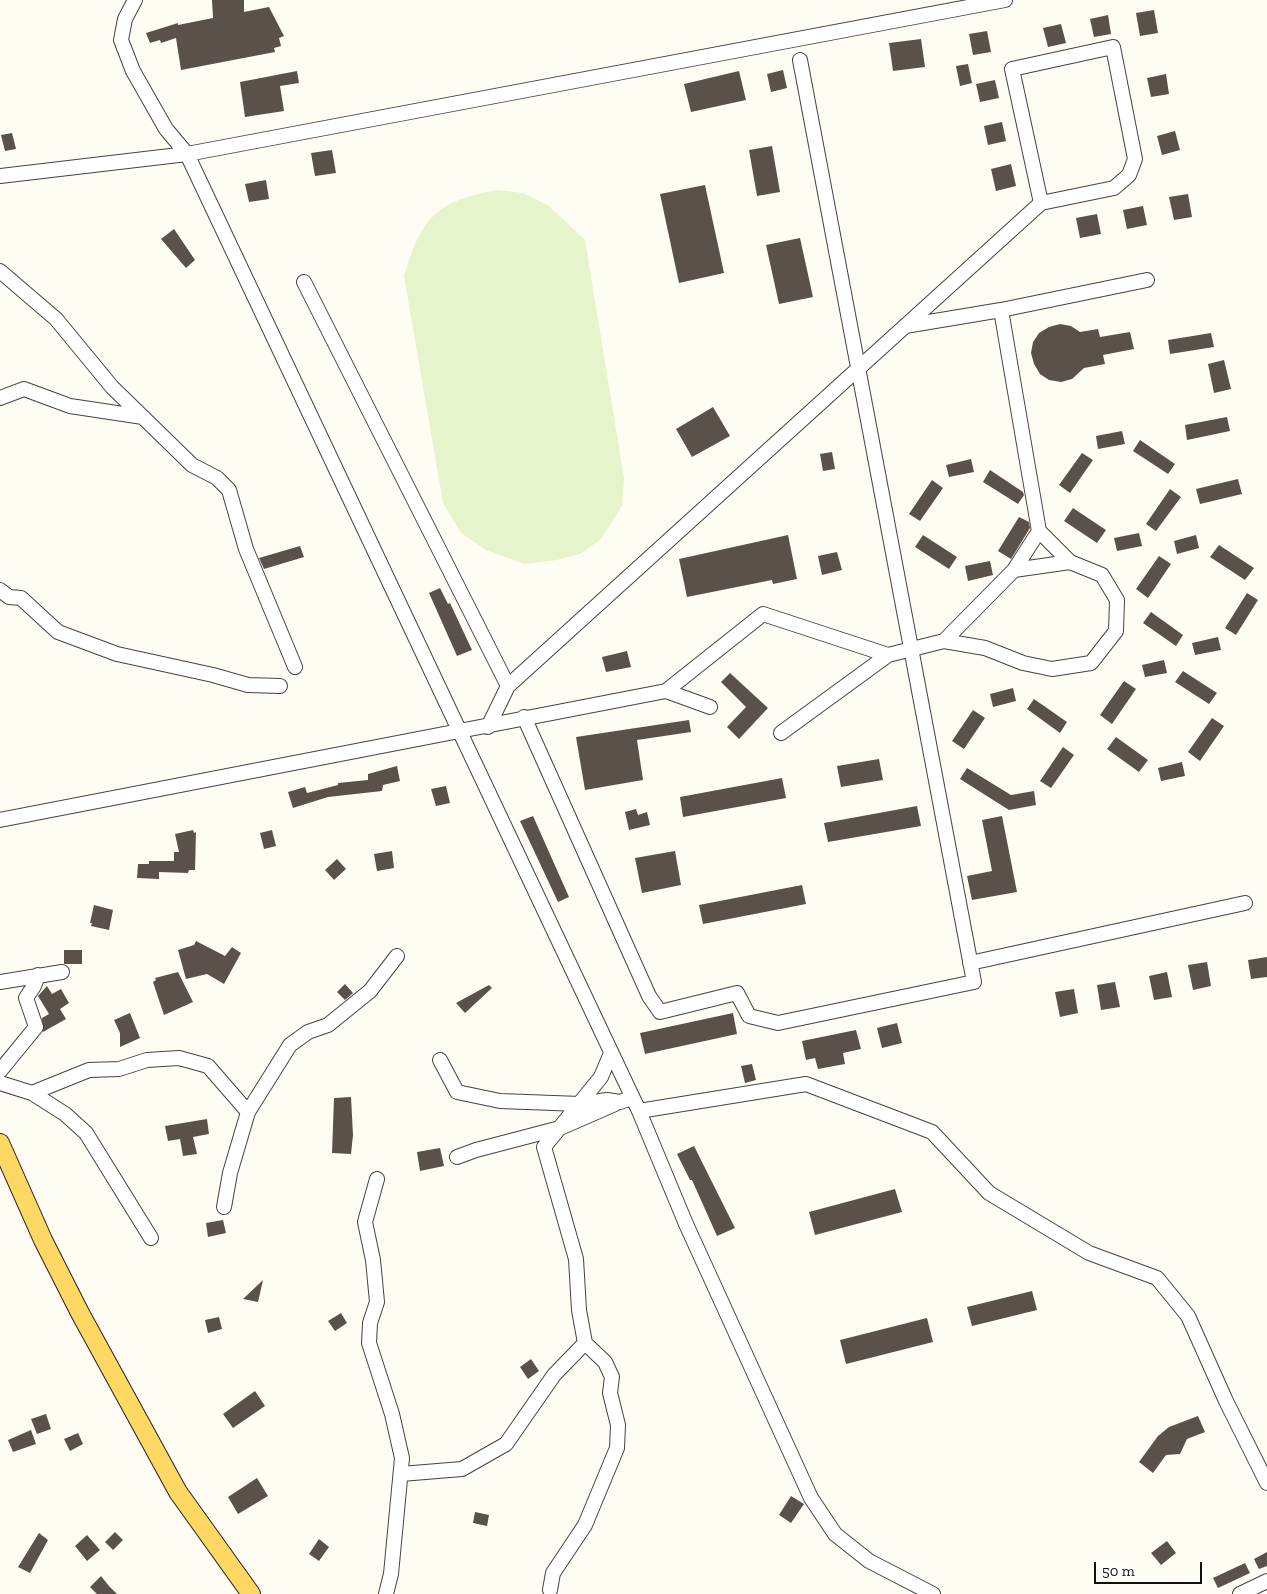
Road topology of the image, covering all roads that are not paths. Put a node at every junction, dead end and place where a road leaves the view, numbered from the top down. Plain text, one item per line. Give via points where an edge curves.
1 (135, 0) edge
2 (1005, 0) edge
3 (800, 60) dead end
4 (187, 154) junction
5 (0, 176) edge
6 (1041, 203) junction
7 (0, 271) edge
8 (1147, 280) dead end
9 (304, 282) dead end
10 (1002, 310) junction
11 (904, 326) junction
12 (858, 368) junction
13 (0, 398) edge
14 (143, 417) junction
15 (1039, 531) junction
16 (1070, 562) junction
17 (1014, 570) junction
18 (0, 590) edge
19 (944, 641) junction
20 (911, 650) junction
21 (888, 654) junction
22 (295, 667) dead end
23 (280, 686) dead end
24 (508, 686) junction
25 (666, 691) junction
26 (710, 707) dead end
27 (524, 718) junction
28 (488, 727) junction
29 (461, 732) junction
30 (781, 733) dead end
31 (0, 820) edge
32 (1245, 903) dead end
33 (397, 956) dead end
34 (970, 963) junction
35 (62, 972) dead end
36 (38, 974) junction
37 (0, 982) edge
38 (611, 1053) junction
39 (440, 1060) dead end
40 (0, 1071) edge
41 (0, 1083) edge
42 (32, 1093) junction
43 (626, 1100) junction
44 (580, 1104) junction
45 (639, 1111) junction
46 (248, 1112) junction
47 (560, 1128) junction
48 (0, 1143) edge
49 (457, 1158) dead end
50 (378, 1179) dead end
51 (224, 1207) dead end
52 (151, 1238) dead end
53 (584, 1343) junction
54 (401, 1474) junction
55 (1267, 1483) edge
56 (1267, 1581) edge
57 (550, 1590) dead end
58 (251, 1594) edge
59 (386, 1594) edge
60 (933, 1594) edge
61 (1240, 1594) edge

1 - 4 street via 125,19 121,40 133,71 166,129
2 - 4 street
3 - 12 street
4 - 5 street
4 - 29 street
6 - 6 street via 1012,69 1113,47 1135,159 1129,175 1114,188
6 - 11 street
7 - 14 street via 56,319 112,387
8 - 10 street
9 - 24 street
10 - 11 street
10 - 15 street
11 - 12 street
12 - 20 street
12 - 24 street
13 - 14 street via 24,389 70,406
14 - 22 street via 192,465 217,478 229,490 246,549
15 - 16 street
15 - 17 street
16 - 17 street
16 - 19 street via 1102,575 1116,600 1116,631 1091,663 1052,669 1023,663 985,648
17 - 19 street
18 - 23 street via 9,597 21,598 58,632 117,654 248,685
19 - 20 street
20 - 21 street
20 - 34 street
21 - 25 street via 763,614
21 - 30 street
24 - 28 street
25 - 26 street
25 - 27 street
27 - 28 street
27 - 34 street via 649,996 660,1012 736,993 750,1016 778,1022 974,982
28 - 29 street
29 - 31 street
29 - 38 street
32 - 34 street
33 - 46 street via 370,991 328,1025 308,1032 290,1045
35 - 36 street
36 - 37 street
36 - 40 street via 26,998 36,1027
38 - 43 street
38 - 44 street via 601,1077
39 - 44 street via 457,1092 500,1100
41 - 42 street
42 - 46 street via 89,1070 119,1069 147,1060 179,1058 208,1066
42 - 52 street via 65,1114 86,1133
43 - 44 street
43 - 45 street
43 - 47 street
44 - 47 street
45 - 55 street via 806,1084 932,1132 989,1193 1089,1253 1157,1278 1188,1316
45 - 60 street via 686,1224 811,1498 835,1534 869,1561
46 - 51 street via 230,1173
47 - 49 street
47 - 53 street via 544,1147 576,1258
48 - 58 main road via 80,1312 178,1492
50 - 54 street via 365,1222 377,1302 370,1323 369,1343 392,1414 402,1458
53 - 54 street via 554,1375 506,1444 462,1469
53 - 57 street via 605,1362 612,1377 610,1393 618,1425 617,1448 585,1525 554,1573
54 - 59 street
56 - 61 street

